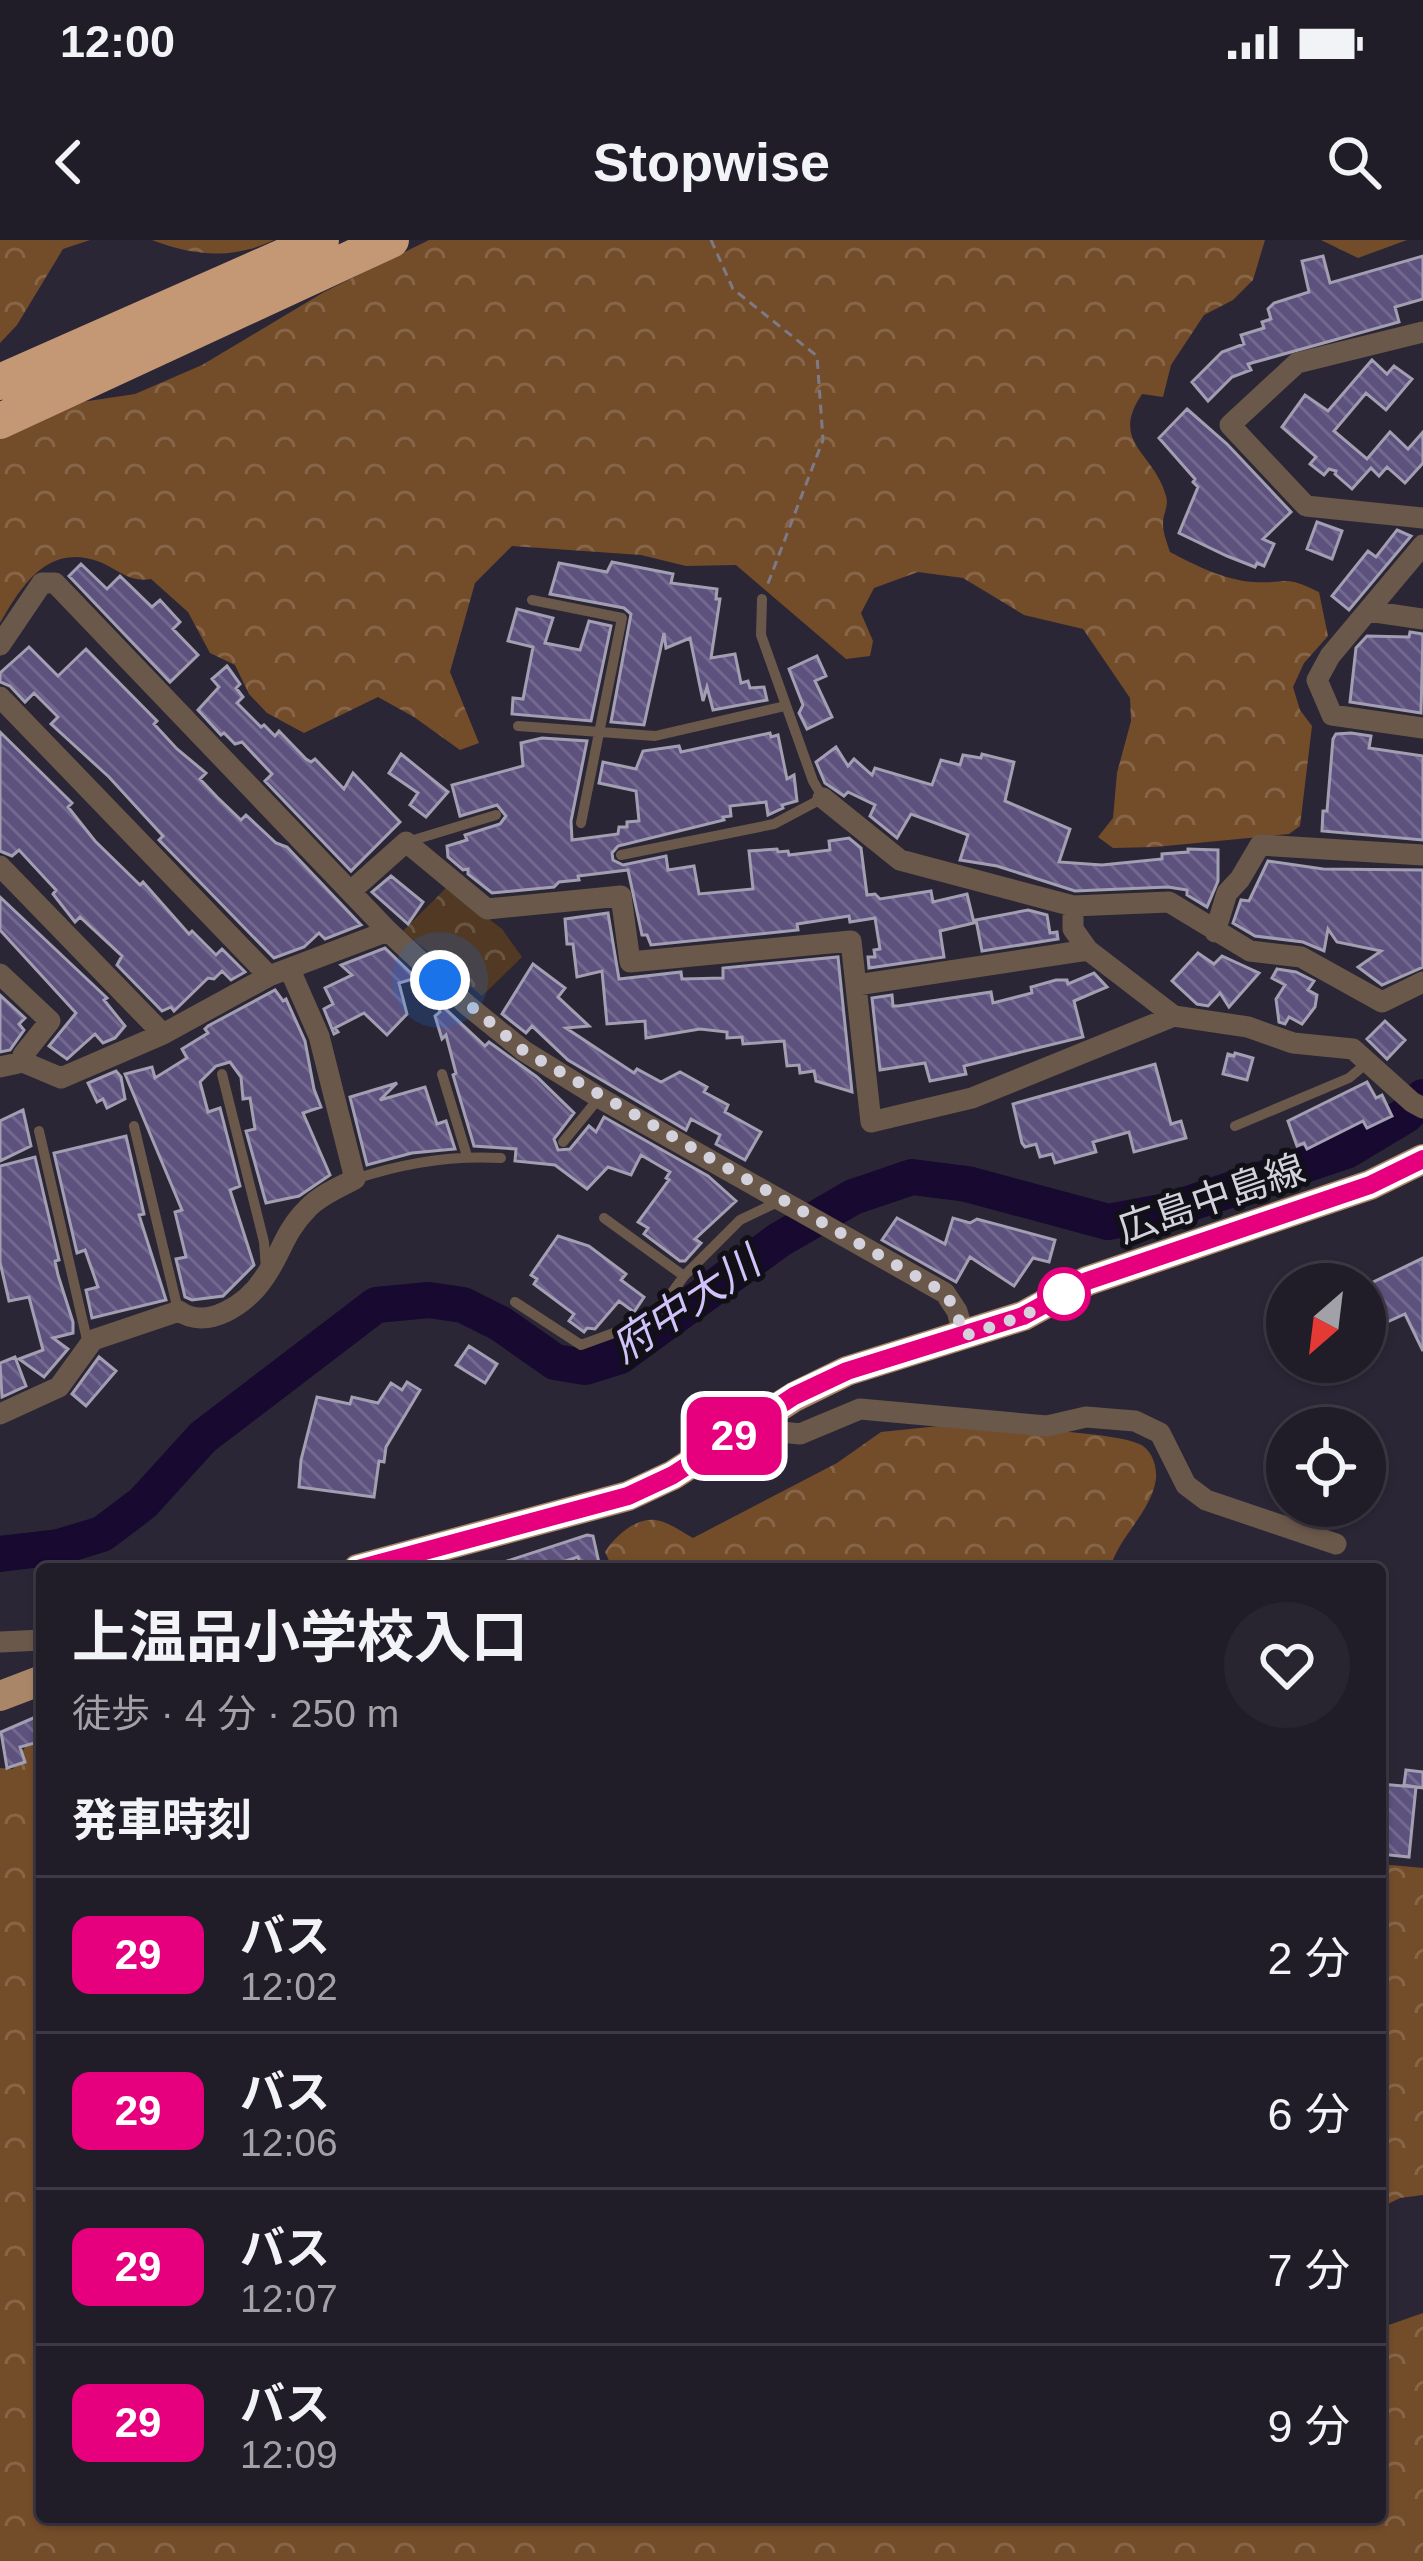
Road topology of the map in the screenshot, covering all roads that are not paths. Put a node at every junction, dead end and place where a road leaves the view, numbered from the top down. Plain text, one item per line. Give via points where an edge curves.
1 (322, 240) edge
2 (391, 240) edge
3 (288, 273) junction
4 (1423, 332) edge
5 (0, 382) edge
6 (0, 421) edge
7 (1423, 518) edge
8 (1423, 545) edge
9 (762, 599) road end
10 (532, 601) dead end
11 (1368, 611) junction
12 (1423, 619) edge
13 (0, 645) edge
14 (0, 697) edge
15 (785, 706) junction
16 (518, 726) dead end
17 (1423, 728) edge
18 (599, 734) junction
19 (823, 798) junction
20 (496, 815) dead end
21 (581, 823) dead end
22 (406, 842) junction
23 (621, 855) dead end
24 (1423, 855) edge
25 (0, 866) edge
26 (351, 891) junction
27 (1073, 906) junction
28 (388, 931) junction
29 (1215, 932) junction
30 (1088, 950) junction
31 (279, 973) junction
32 (0, 974) edge
33 (1423, 982) edge
34 (857, 985) junction
35 (1174, 1016) junction
36 (163, 1034) junction
37 (1370, 1060) junction
38 (23, 1062) junction
39 (0, 1067) edge
40 (222, 1074) dead end
41 (442, 1074) dead end
42 (600, 1098) junction
43 (1417, 1105) edge
44 (134, 1126) dead end
45 (1235, 1126) dead end
46 (39, 1131) dead end
47 (562, 1142) dead end
48 (467, 1156) junction
49 (500, 1158) dead end
50 (1423, 1159) edge
51 (356, 1178) junction
52 (787, 1203) junction
53 (604, 1218) dead end
54 (266, 1276) junction
55 (684, 1276) junction
56 (515, 1303) dead end
57 (178, 1311) junction
58 (964, 1336) junction
59 (89, 1346) junction
60 (0, 1414) edge
61 (745, 1428) junction
62 (1336, 1544) dead end
63 (380, 1563) edge
64 (36, 1640) edge
65 (0, 1642) edge
66 (36, 1682) edge
67 (0, 1696) edge

1 - 3 highway
2 - 3 highway
3 - 5 highway
3 - 6 highway
4 - 7 street via 1297,363 1230,425 1306,506
8 - 11 street
9 - 15 lane via 761,635
10 - 18 lane via 622,619
11 - 12 street
11 - 17 street via 1317,680 1332,715
13 - 26 street via 42,583 56,583
14 - 31 street
15 - 18 lane via 656,736
15 - 19 lane
16 - 18 lane
18 - 21 lane
19 - 23 lane via 774,824
19 - 27 street via 900,860
20 - 22 lane
22 - 26 street
22 - 34 street via 488,909 621,896 630,962 850,941
24 - 29 street via 1260,845 1227,893
25 - 36 street
26 - 28 street
27 - 29 street via 1169,902
27 - 30 street via 1072,929
28 - 31 street
28 - 42 street via 524,1051
29 - 33 street via 1250,951 1301,957 1382,1002
30 - 34 street
30 - 35 street
31 - 36 street
31 - 51 street via 319,1036
32 - 38 street via 50,1022
34 - 35 street via 871,1122 972,1098
35 - 37 street via 1353,1049
36 - 38 street via 61,1078
37 - 43 street
37 - 45 lane via 1349,1078
38 - 39 street
40 - 54 lane
41 - 48 lane
42 - 47 lane
42 - 52 street
44 - 57 lane
46 - 59 lane
48 - 49 lane
48 - 51 lane
50 - 58 main road, 広島中島線 via 1370,1185 1087,1281
51 - 54 street via 312,1203 283,1237
52 - 55 lane via 740,1220
52 - 58 street via 945,1293
53 - 55 lane
54 - 57 street via 248,1297 207,1320
55 - 56 lane via 658,1312 581,1345
57 - 59 street
58 - 61 main road, 広島中島線 via 847,1371
59 - 60 street via 59,1387
61 - 62 street via 800,1434 860,1408 1047,1426 1086,1417 1135,1421 1160,1433 1186,1485 1206,1500
61 - 63 main road, 広島中島線 via 628,1496
64 - 65 street
66 - 67 main road

